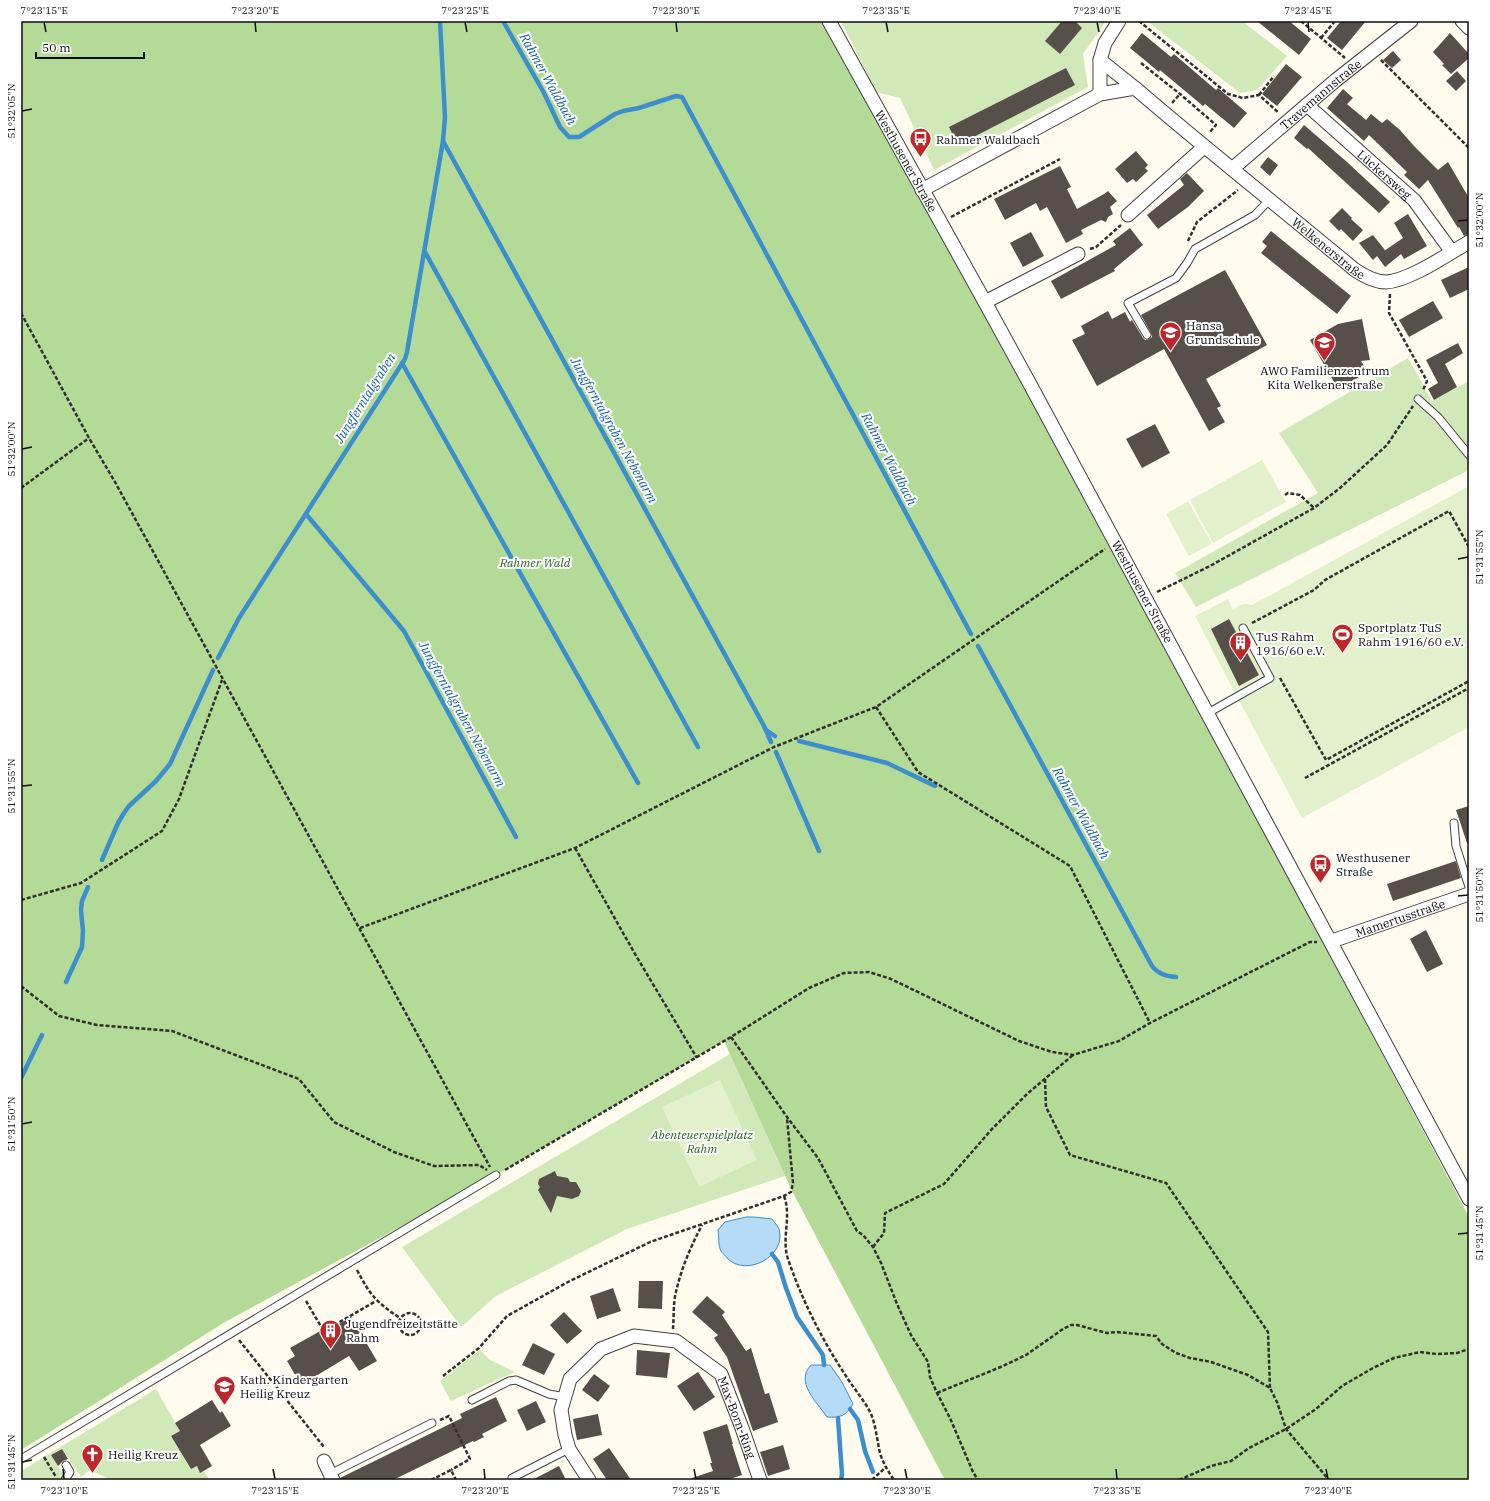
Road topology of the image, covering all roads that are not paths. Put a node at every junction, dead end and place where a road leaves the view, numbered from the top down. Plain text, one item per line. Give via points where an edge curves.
1 (829, 21) edge
2 (1119, 21) edge
3 (1411, 21) edge
4 (1462, 21) edge
5 (1469, 28) edge
6 (1100, 60) junction
7 (1135, 88) junction
8 (1100, 94) junction
9 (1307, 105) junction
10 (1202, 146) junction
11 (1232, 169) junction
12 (922, 190) junction
13 (1269, 200) junction
14 (1128, 215) road end
15 (1469, 242) edge
16 (1452, 252) junction
17 (1078, 254) road end
18 (985, 302) junction
19 (1147, 336) dead end
20 (1418, 399) road end
21 (1469, 455) edge
22 (1243, 628) road end
23 (1208, 713) junction
24 (1454, 823) dead end
25 (1469, 887) edge
26 (1469, 894) edge
27 (1332, 941) junction
28 (496, 1175) road end
29 (1469, 1199) edge
30 (565, 1397) junction
31 (472, 1400) dead end
32 (432, 1423) dead end
33 (569, 1449) junction
34 (21, 1459) edge
35 (324, 1461) road end
36 (66, 1465) dead end
37 (331, 1477) edge
38 (512, 1478) dead end
39 (65, 1480) edge
40 (589, 1480) edge
41 (760, 1480) edge

1 - 12 street, Westhusener Straße
2 - 6 street
3 - 9 street, Travemannstraße
4 - 5 street
6 - 7 street, Welkenerstraße
6 - 8 street
7 - 8 street
7 - 10 street, Welkenerstraße
8 - 12 street
9 - 11 street, Travemannstraße
9 - 16 street, Lückersweg via 1414,200
10 - 11 street, Welkenerstraße
10 - 14 street
11 - 13 street, Welkenerstraße
12 - 18 street, Westhusener Straße
13 - 16 street, Welkenerstraße via 1355,270 1376,280 1390,281 1410,276
13 - 19 lane via 1255,215 1195,249 1176,278 1128,303
15 - 16 street, Welkenerstraße
17 - 18 street
18 - 23 street, Westhusener Straße
20 - 21 lane via 1438,417
22 - 23 lane via 1270,678
23 - 27 street, Westhusener Straße
24 - 25 lane via 1456,846
26 - 27 street, Mamertusstraße
27 - 29 street, Westhusener Straße
28 - 34 lane
30 - 31 lane via 549,1394 516,1380
30 - 33 street, Max-Born-Ring via 561,1410
30 - 41 street, Max-Born-Ring via 570,1378 601,1349 634,1336 676,1341 721,1374
32 - 37 lane
33 - 38 lane
33 - 40 street, Max-Born-Ring
35 - 37 street
36 - 39 lane via 70,1472

